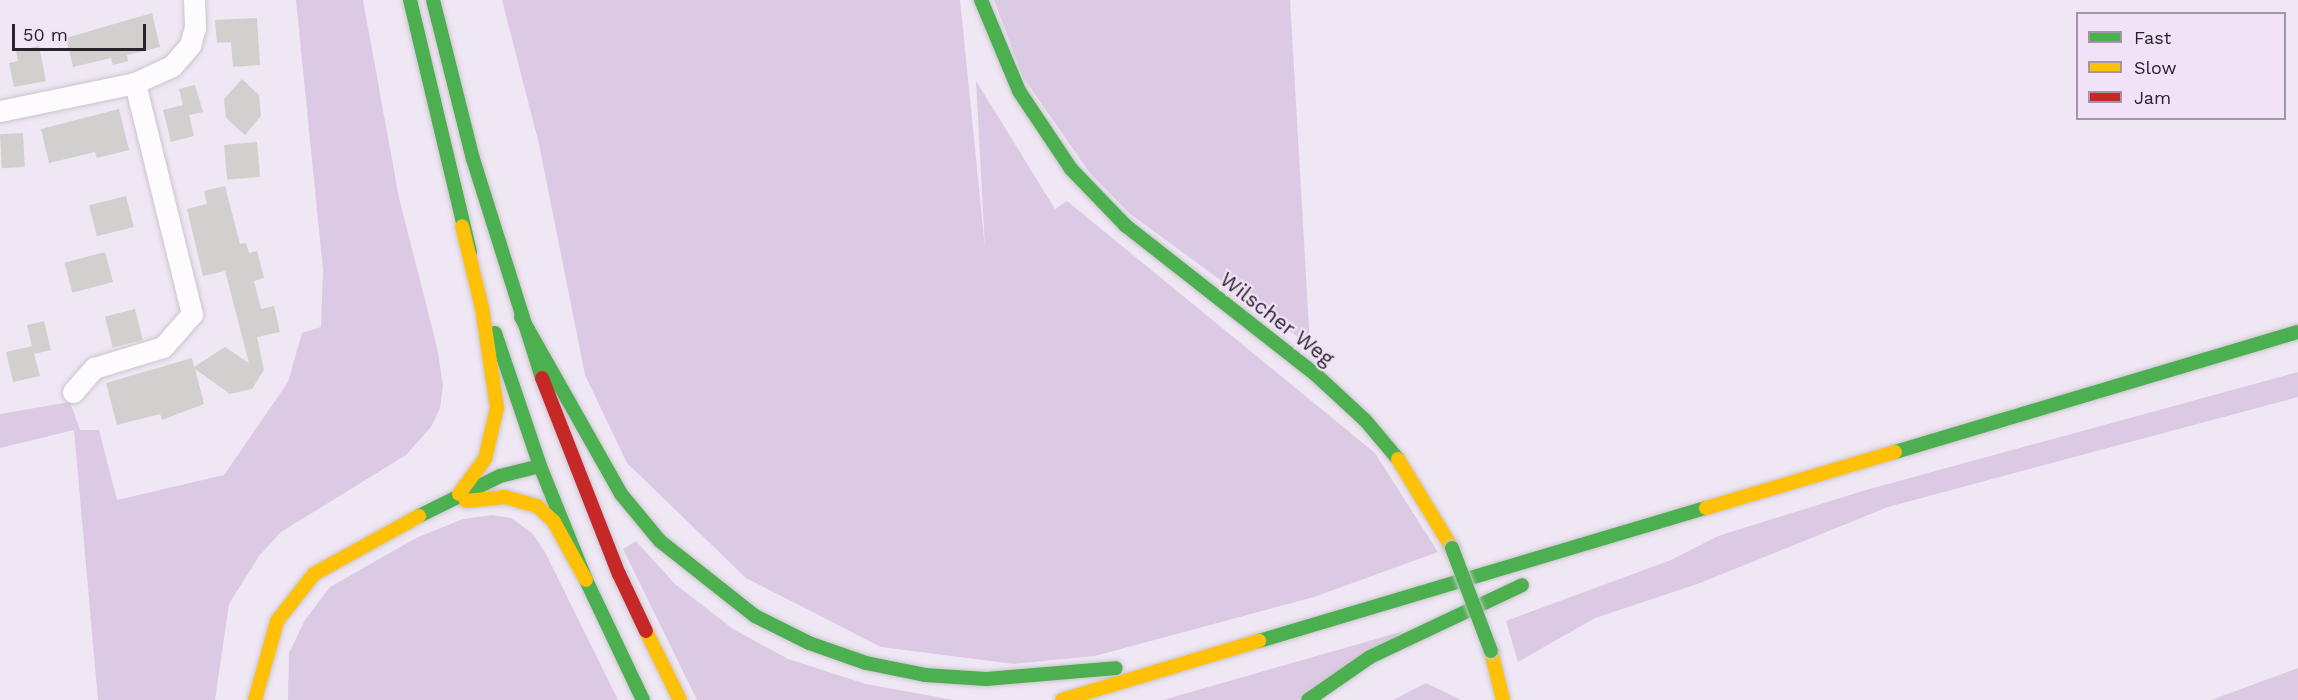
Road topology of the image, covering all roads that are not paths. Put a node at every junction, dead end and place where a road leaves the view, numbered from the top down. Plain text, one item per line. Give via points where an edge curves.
1 (194, 0) edge
2 (410, 0) edge
3 (433, 0) edge
4 (981, 0) edge
5 (135, 84) junction
6 (0, 111) edge
7 (462, 226) junction
8 (521, 317) junction
9 (2298, 332) edge
10 (73, 392) dead end
11 (540, 466) junction
12 (585, 493) junction
13 (449, 504) junction
14 (586, 580) junction
15 (300, 589) junction
16 (1421, 615) dead end
17 (1237, 651) junction
18 (276, 691) dead end
19 (255, 700) edge
20 (643, 700) edge
21 (680, 700) edge
22 (1062, 700) edge
23 (1308, 700) edge
24 (1503, 700) edge

1 - 5 street via 195,28 190,45 172,66
2 - 7 main road
3 - 8 main road via 473,159
4 - 24 main road, Wilscher Weg, bridge via 1019,91 1071,169 1125,225 1314,373 1365,420 1409,473 1452,548 1491,651
5 - 6 street
5 - 10 street via 192,314 163,347 94,368
7 - 11 main road
7 - 13 main road via 482,308 497,408 485,459
8 - 12 main road
8 - 17 main road via 588,443 621,494 660,541 705,581 755,616 809,643 886,667 986,679 1073,673
9 - 17 main road
11 - 12 main road via 560,471
11 - 13 main road via 513,470
11 - 14 main road
12 - 21 main road
13 - 14 main road via 505,497 537,507 554,522
13 - 15 main road via 331,561
14 - 20 main road
15 - 18 main road via 278,638
15 - 19 main road via 270,637
16 - 23 main road via 1527,583 1370,657
17 - 22 main road

